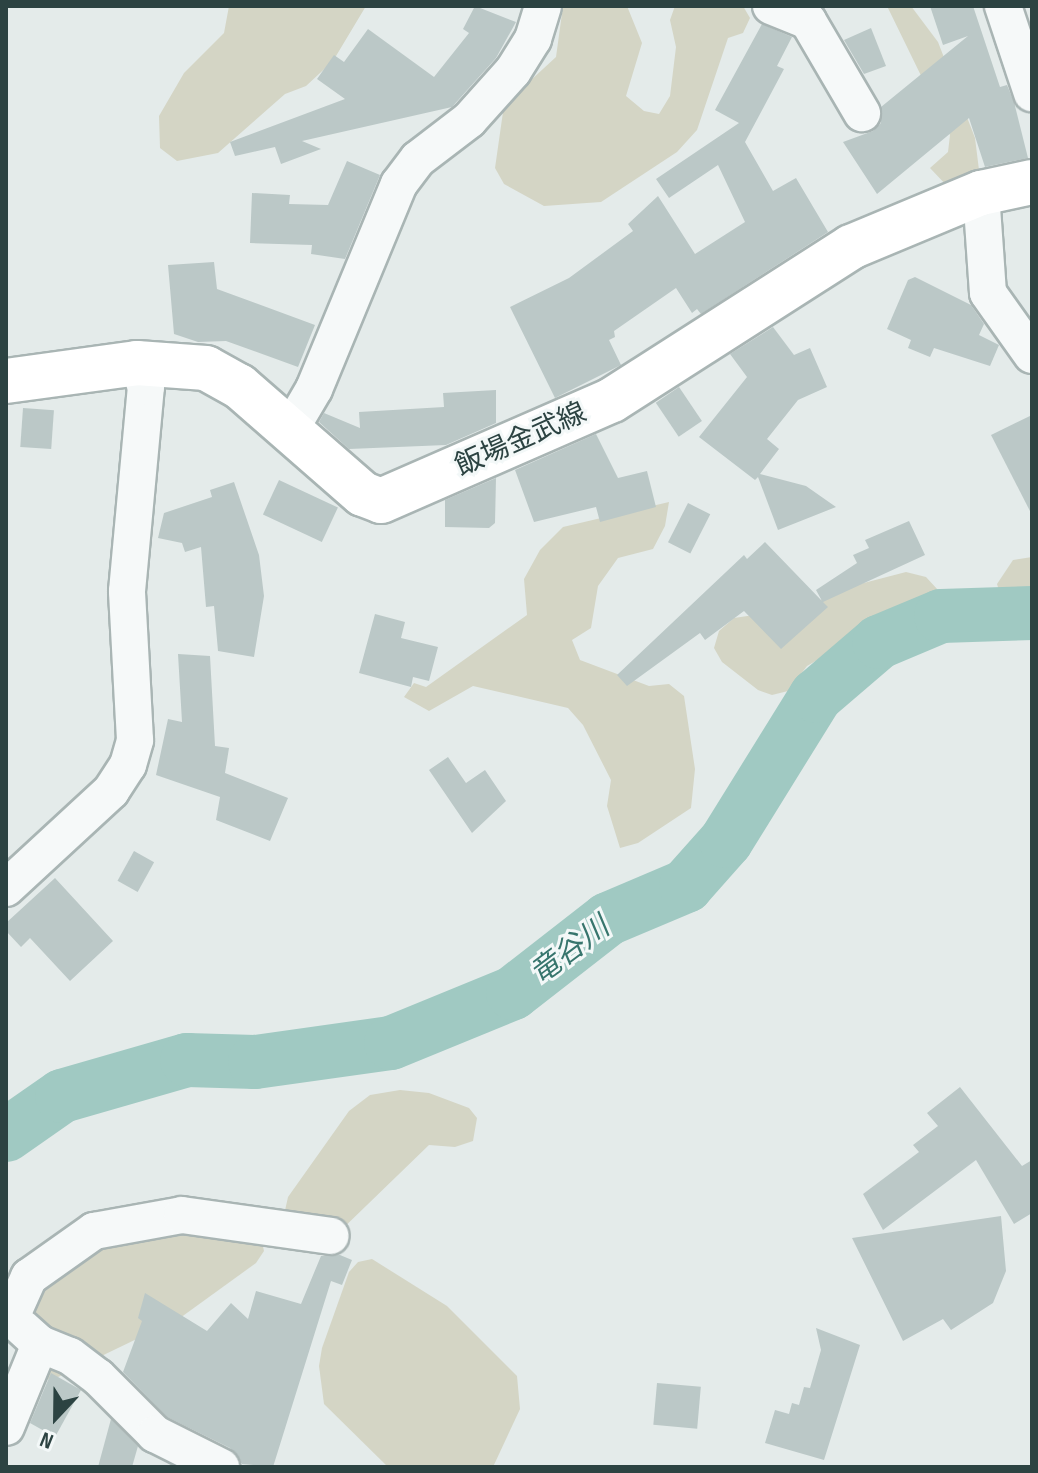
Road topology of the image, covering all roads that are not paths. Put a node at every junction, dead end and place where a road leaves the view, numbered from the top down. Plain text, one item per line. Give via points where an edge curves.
1 (543, 6) edge
2 (771, 6) edge
3 (1003, 6) edge
4 (1032, 93) edge
5 (862, 113) dead end
6 (1032, 182) edge
7 (981, 193) junction
8 (1032, 355) edge
9 (137, 363) junction
10 (6, 381) edge
11 (290, 430) junction
12 (6, 888) edge
13 (331, 1236) dead end
14 (6, 1313) edge
15 (40, 1344) junction
16 (6, 1427) edge
17 (221, 1467) edge

1 - 11 street via 533,39 513,71 469,120 418,159 399,184 314,389
2 - 5 street via 808,21
3 - 4 street
6 - 7 main road, 飯場金武線
7 - 8 street via 988,293
7 - 11 main road, 飯場金武線 via 851,247 612,400 381,501 363,494
9 - 10 main road, 飯場金武線
9 - 11 main road, 飯場金武線 via 206,368 239,386
9 - 12 street via 146,387 127,591 135,740 128,765 111,791
13 - 14 street via 182,1215 106,1228 65,1247 29,1277 11,1317
14 - 15 street
15 - 16 street
15 - 17 street via 70,1356 98,1377 155,1434

